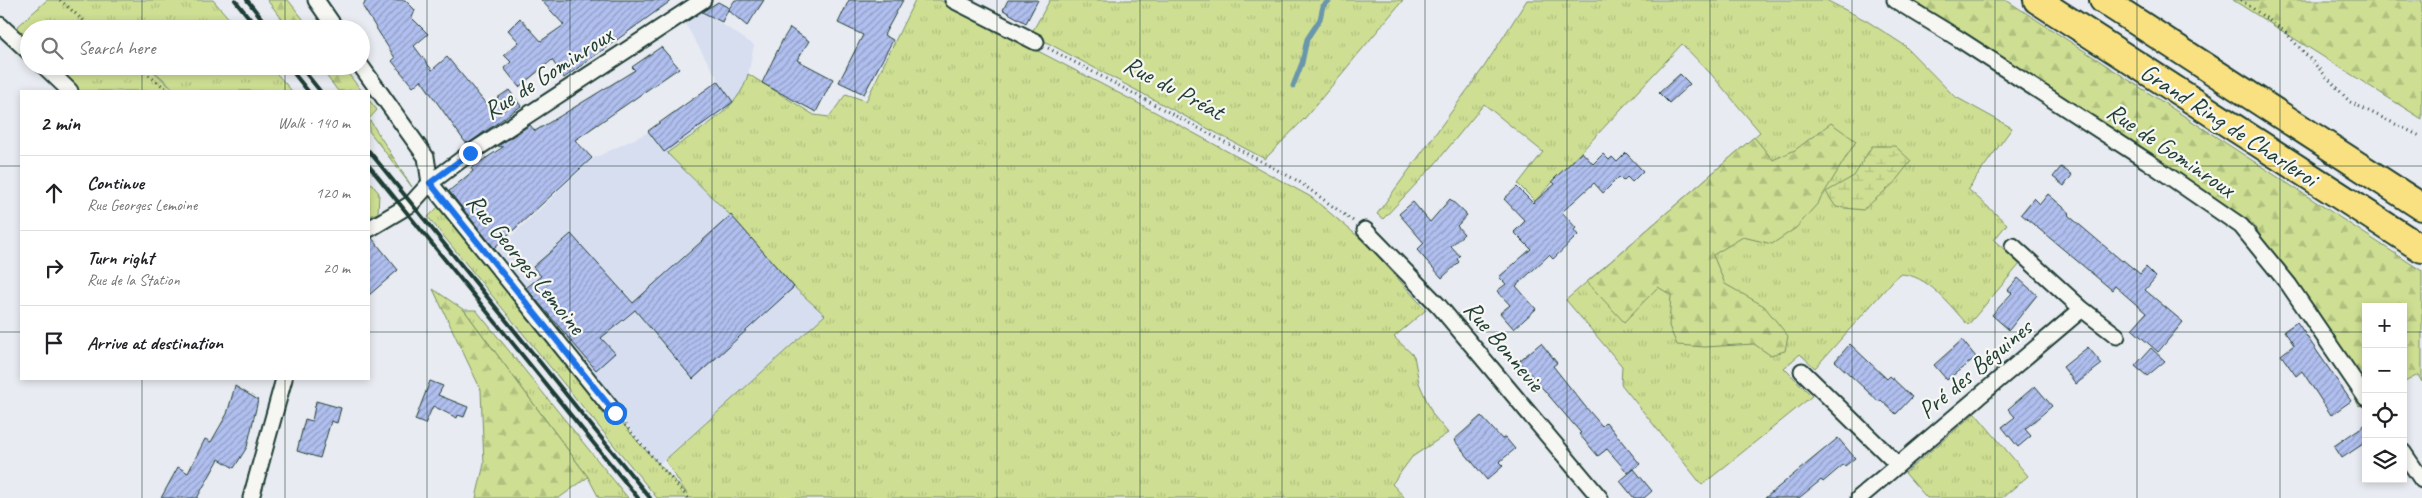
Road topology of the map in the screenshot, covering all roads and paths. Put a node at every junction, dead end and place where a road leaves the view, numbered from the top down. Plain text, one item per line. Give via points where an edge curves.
1 (60, 0) edge
2 (316, 0) edge
3 (703, 0) edge
4 (953, 0) edge
5 (1895, 0) edge
6 (2037, 0) edge
7 (2103, 0) edge
8 (2242, 0) edge
9 (83, 20) edge
10 (330, 20) edge
11 (0, 24) edge
12 (1036, 42) joint
13 (20, 43) edge
14 (53, 75) edge
15 (148, 75) edge
16 (367, 75) edge
17 (69, 90) edge
18 (167, 90) edge
19 (2422, 137) edge
20 (430, 183) junction
21 (2422, 207) edge
22 (370, 228) edge
23 (1365, 230) joint
24 (2013, 246) dead end
25 (2422, 250) edge
26 (2082, 309) junction
27 (2117, 336) dead end
28 (1802, 371) dead end
29 (284, 380) edge
30 (2363, 393) edge
31 (615, 413) joint
32 (2407, 458) edge
33 (1898, 465) junction
34 (2422, 480) edge
35 (250, 498) edge
36 (688, 498) edge
37 (1600, 498) edge
38 (1859, 498) edge

1 - 9 path
2 - 10 street
3 - 20 street, Rue de Gominroux via 470,153
4 - 12 street
5 - 30 street, Rue de Gominroux via 2106,134 2241,226 2289,285
6 - 25 highway, Grand Ring de Charleroi
7 - 21 highway, Grand Ring de Charleroi
8 - 19 path via 2284,31 2350,102
11 - 13 street
12 - 23 path, Rue du Préat via 1298,181
14 - 17 street
15 - 18 path
16 - 20 street via 426,157
20 - 22 street, Rue de Gominroux via 411,204
20 - 31 street, Rue Georges Lemoine
23 - 37 street, Rue Bonnevie via 1439,306
24 - 26 street
26 - 27 street
26 - 33 street, Pré des Béguines
28 - 33 street
29 - 35 street
31 - 36 path
32 - 34 street
33 - 38 street, Pré des Béguines

